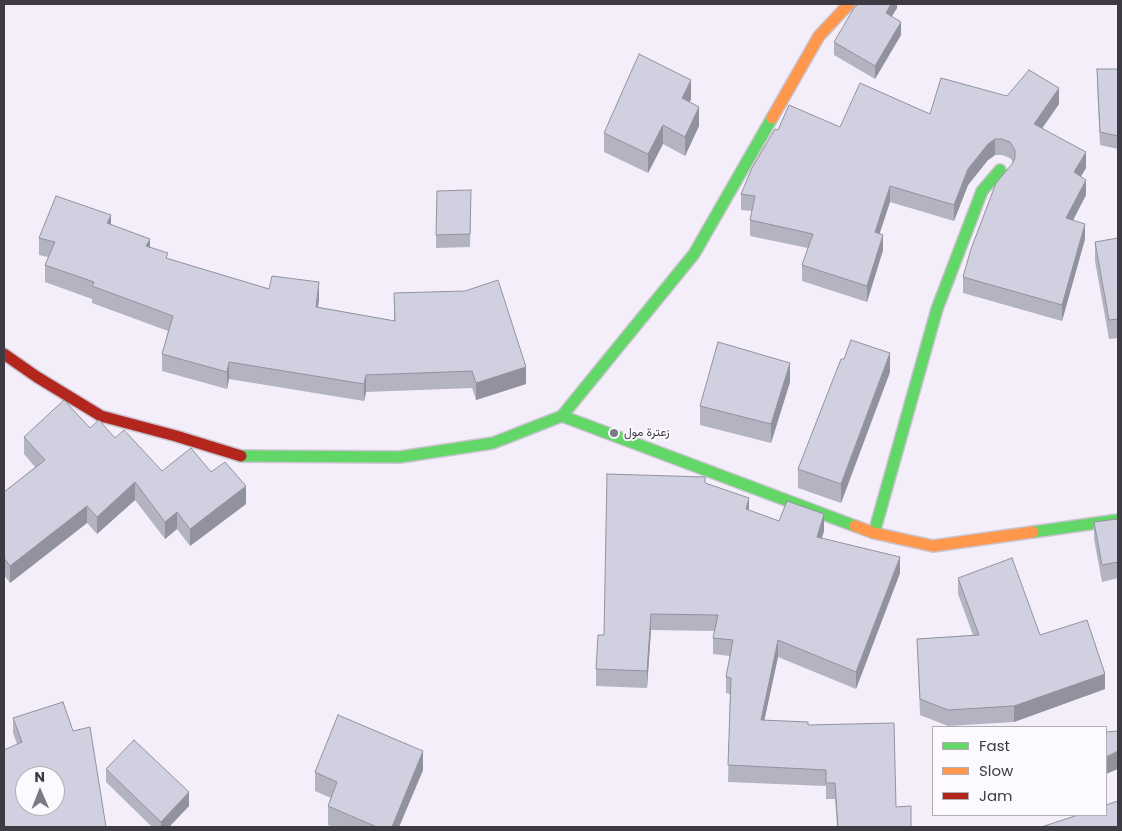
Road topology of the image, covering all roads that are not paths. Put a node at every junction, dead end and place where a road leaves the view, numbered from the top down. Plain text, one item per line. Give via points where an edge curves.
1 (849, 4) edge
2 (1000, 170) dead end
3 (4, 354) edge
4 (562, 416) junction
5 (1118, 520) edge
6 (874, 533) junction

1 - 4 street via 819,36 694,254
2 - 6 street via 982,191 937,309
3 - 4 street via 101,416 245,457 400,457 493,443
4 - 6 street
5 - 6 street via 933,546

